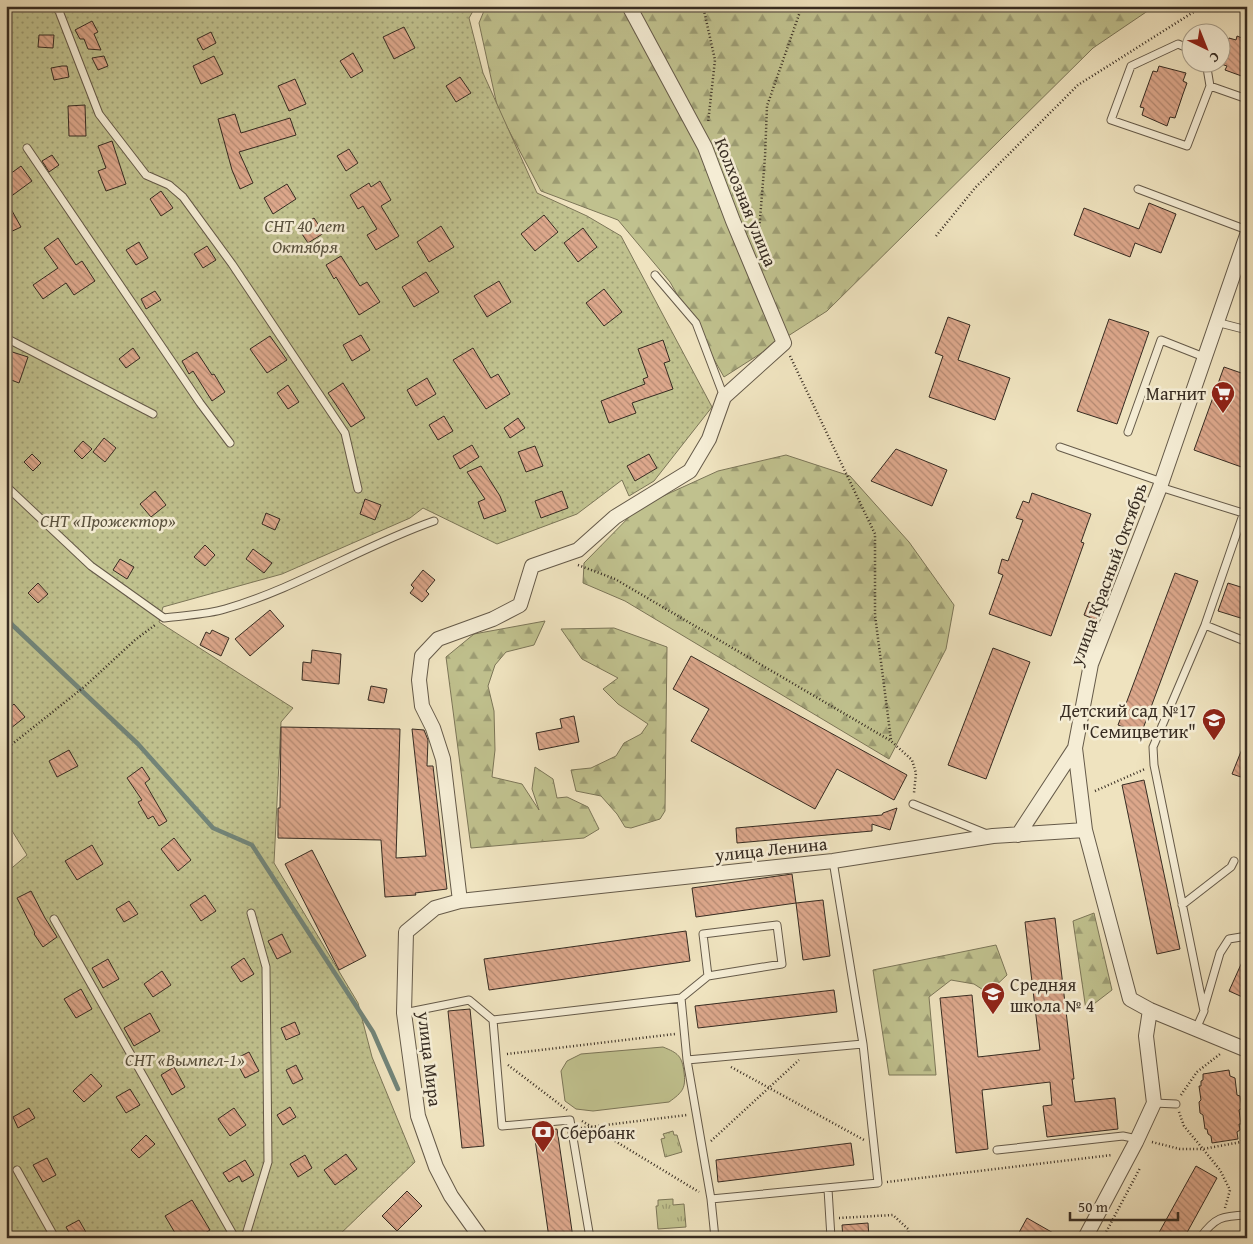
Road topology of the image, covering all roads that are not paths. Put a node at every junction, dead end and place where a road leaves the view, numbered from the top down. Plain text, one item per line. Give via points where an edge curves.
1 (54, 6) edge
2 (629, 6) edge
3 (1180, 45) edge
4 (1208, 72) edge
5 (1210, 86) junction
6 (1247, 99) edge
7 (27, 148) dead end
8 (1138, 189) dead end
9 (1247, 230) edge
10 (1247, 235) edge
11 (655, 275) dead end
12 (1216, 322) junction
13 (1247, 330) edge
14 (6, 338) edge
15 (1204, 357) junction
16 (724, 397) junction
17 (153, 414) dead end
18 (1128, 432) dead end
19 (230, 444) dead end
20 (1060, 447) dead end
21 (1161, 485) junction
22 (6, 486) edge
23 (358, 489) dead end
24 (1245, 513) edge
25 (434, 521) dead end
26 (1205, 625) junction
27 (1247, 642) edge
28 (1075, 748) junction
29 (913, 804) road end
30 (1085, 830) junction
31 (1018, 835) junction
32 (993, 836) junction
33 (833, 861) junction
34 (1234, 861) dead end
35 (460, 901) junction
36 (1182, 905) junction
37 (251, 913) dead end
38 (54, 919) dead end
39 (1247, 936) edge
40 (708, 976) junction
41 (681, 998) junction
42 (1150, 1010) junction
43 (1204, 1011) junction
44 (404, 1013) junction
45 (493, 1020) junction
46 (1196, 1029) junction
47 (863, 1044) junction
48 (1247, 1050) edge
49 (687, 1060) junction
50 (1154, 1103) junction
51 (1176, 1104) road end
52 (1136, 1141) junction
53 (997, 1150) dead end
54 (17, 1170) dead end
55 (828, 1188) junction
56 (711, 1199) junction
57 (1247, 1215) edge
58 (55, 1238) edge
59 (235, 1238) edge
60 (245, 1238) edge
61 (481, 1238) edge
62 (590, 1238) edge
63 (715, 1238) edge
64 (832, 1238) edge
65 (1085, 1238) edge
66 (1200, 1238) edge

1 - 23 lane via 59,11 100,114 146,175 168,185 183,197 345,433
2 - 16 street, Колхозная улица via 705,147 784,343
3 - 5 lane via 1131,66 1111,120 1187,146
4 - 5 lane
5 - 6 lane
7 - 19 lane
8 - 9 lane
10 - 12 street, улица Красный Октябрь
11 - 16 lane via 696,323
12 - 13 lane
12 - 15 street, улица Красный Октябрь
14 - 17 lane
15 - 18 lane via 1161,340
15 - 21 street, улица Красный Октябрь
16 - 35 street via 709,440 690,471 616,517 578,550 532,566 520,605 493,619 438,639 422,656 419,680 422,706 443,760
20 - 21 lane
21 - 24 lane
21 - 28 street, улица Красный Октябрь via 1091,664
22 - 25 lane via 91,566 164,618 224,610 288,585 401,532
24 - 26 lane
26 - 27 lane
26 - 36 lane via 1153,746
28 - 30 street, улица Красный Октябрь
28 - 31 street
29 - 32 lane
30 - 31 street, улица Ленина
30 - 42 street, улица Красный Октябрь via 1130,999
31 - 32 street, улица Ленина
32 - 33 street, улица Ленина
33 - 35 street, улица Ленина
33 - 47 lane
34 - 36 lane via 1231,867
35 - 44 street, улица Мира via 435,908 406,932
36 - 43 lane
37 - 60 lane via 266,967 268,1162
38 - 59 lane
39 - 43 lane via 1229,939 1220,953
40 - 40 lane via 782,964 777,925 703,934
40 - 41 lane
41 - 45 lane
41 - 49 lane
42 - 46 street, улица Красный Октябрь
42 - 50 street via 1146,1036
43 - 46 lane
44 - 45 lane via 469,1000
44 - 61 street, улица Мира via 418,1116 436,1167 451,1196
45 - 62 lane via 502,1126 570,1120
46 - 48 street, улица Красный Октябрь
47 - 49 lane
47 - 55 lane via 878,1183
49 - 56 lane
50 - 51 lane
50 - 52 street
52 - 53 lane via 1123,1136
52 - 65 street
54 - 58 lane
55 - 56 lane
55 - 64 lane
56 - 63 lane
57 - 66 lane via 1223,1216 1208,1226

